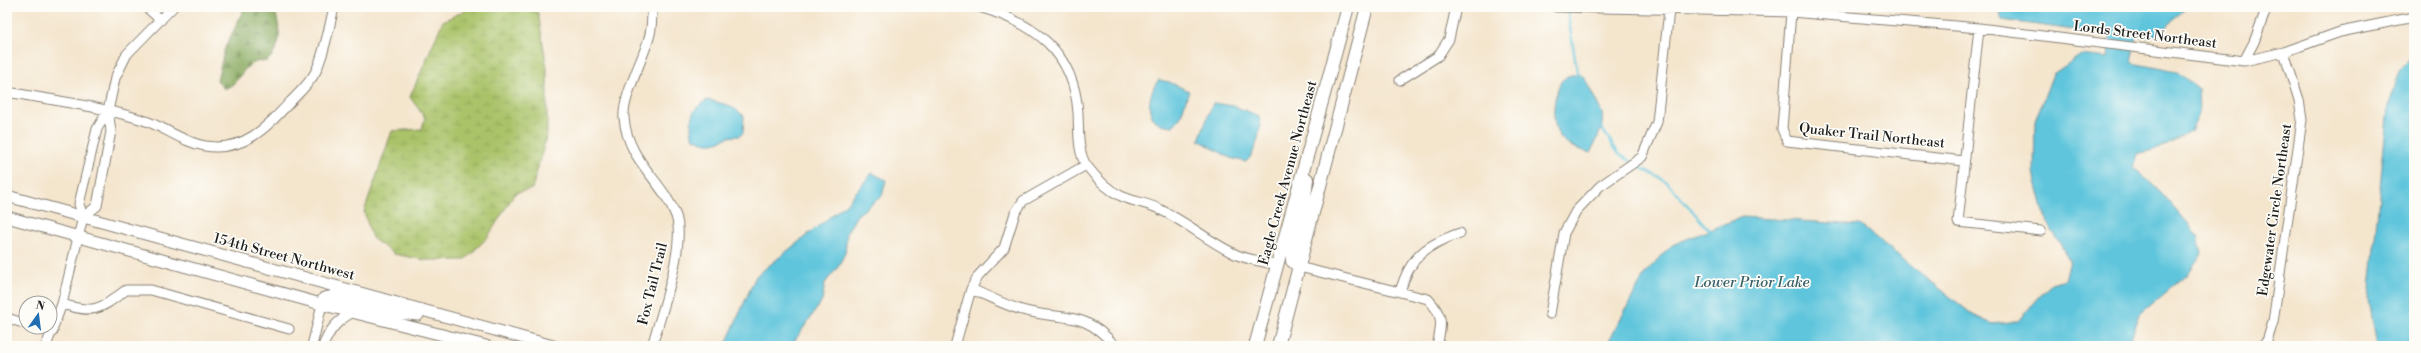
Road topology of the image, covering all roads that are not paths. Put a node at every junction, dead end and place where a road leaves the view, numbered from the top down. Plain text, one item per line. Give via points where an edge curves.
1 (146, 7) edge
2 (172, 7) edge
3 (334, 7) edge
4 (652, 7) edge
5 (979, 7) edge
6 (1348, 7) edge
7 (1367, 7) edge
8 (1456, 7) edge
9 (1556, 7) edge
10 (2267, 7) edge
11 (1735, 9) edge
12 (1669, 10) junction
13 (1010, 12) edge
14 (1791, 12) junction
15 (2414, 17) edge
16 (161, 20) junction
17 (1979, 28) junction
18 (2284, 52) junction
19 (2244, 61) junction
20 (1400, 80) dead end
21 (7, 92) edge
22 (108, 112) junction
23 (1964, 161) junction
24 (1307, 162) junction
25 (1086, 165) junction
26 (7, 196) edge
27 (7, 217) edge
28 (82, 217) junction
29 (2041, 231) dead end
30 (1460, 233) dead end
31 (78, 236) junction
32 (1278, 265) junction
33 (1299, 267) junction
34 (971, 289) junction
35 (1400, 292) junction
36 (62, 304) junction
37 (322, 304) junction
38 (353, 312) junction
39 (1550, 314) dead end
40 (58, 316) edge
41 (7, 318) edge
42 (451, 319) junction
43 (18, 321) edge
44 (289, 329) dead end
45 (51, 335) edge
46 (46, 346) edge
47 (312, 346) edge
48 (322, 346) edge
49 (486, 346) edge
50 (553, 346) edge
51 (652, 346) edge
52 (955, 346) edge
53 (1115, 346) edge
54 (1255, 346) edge
55 (1278, 346) edge
56 (1437, 346) edge
57 (2261, 346) edge

1 - 16 street
2 - 16 street
3 - 22 street via 312,79 266,128 239,145 223,148 204,146 143,120
4 - 51 street, Fox Tail Trail via 650,34 632,84 624,117 634,155 668,202 679,232 676,257
5 - 13 street
6 - 24 main road, Eagle Creek Avenue Northeast
7 - 33 main road
8 - 20 street via 1449,39 1438,56
9 - 12 street, Lords Street Northeast
10 - 19 street
11 - 12 street, Lords Street Northeast
11 - 14 street, Lords Street Northeast
12 - 39 street via 1657,122 1642,157 1600,186 1576,211 1564,233
13 - 25 street via 1055,50 1073,81 1079,140
14 - 17 street, Lords Street Northeast
14 - 23 street, Quaker Trail Northeast via 1782,129 1787,141
15 - 18 street, Lords Street Northeast via 2340,32
16 - 22 street via 127,54 115,78
17 - 19 street, Lords Street Northeast
17 - 23 street
18 - 19 street, Lords Street Northeast
18 - 57 street, Edgewater Circle Northeast via 2299,100 2302,120 2273,322 2267,341
21 - 22 street via 42,96
22 - 28 street via 98,129 79,204
22 - 28 street via 111,131 97,206
23 - 29 street via 1958,222
24 - 32 main road, Eagle Creek Avenue Northeast
24 - 33 main road via 1306,195 1292,259
25 - 32 street via 1099,180 1121,196 1159,209 1232,253
25 - 34 street via 1023,201 1015,213 1004,248 978,276
26 - 28 street, 154th Street Northwest
27 - 31 street
28 - 31 street
28 - 42 street, 154th Street Northwest
30 - 35 street via 1440,240 1413,260 1405,273
31 - 36 street
31 - 37 street
32 - 54 main road, Eagle Creek Avenue Northeast
33 - 35 street
33 - 55 main road
34 - 52 street
34 - 53 street via 1022,310 1088,322 1102,331
35 - 56 street via 1428,299 1439,310 1442,325
36 - 40 street
36 - 44 street via 85,311 105,306 126,290 151,290
37 - 38 street
37 - 42 street via 324,298 333,296 397,313
37 - 47 street
38 - 48 street via 336,322
38 - 49 street
41 - 43 street
42 - 50 street, 154th Street Northwest
45 - 46 street

